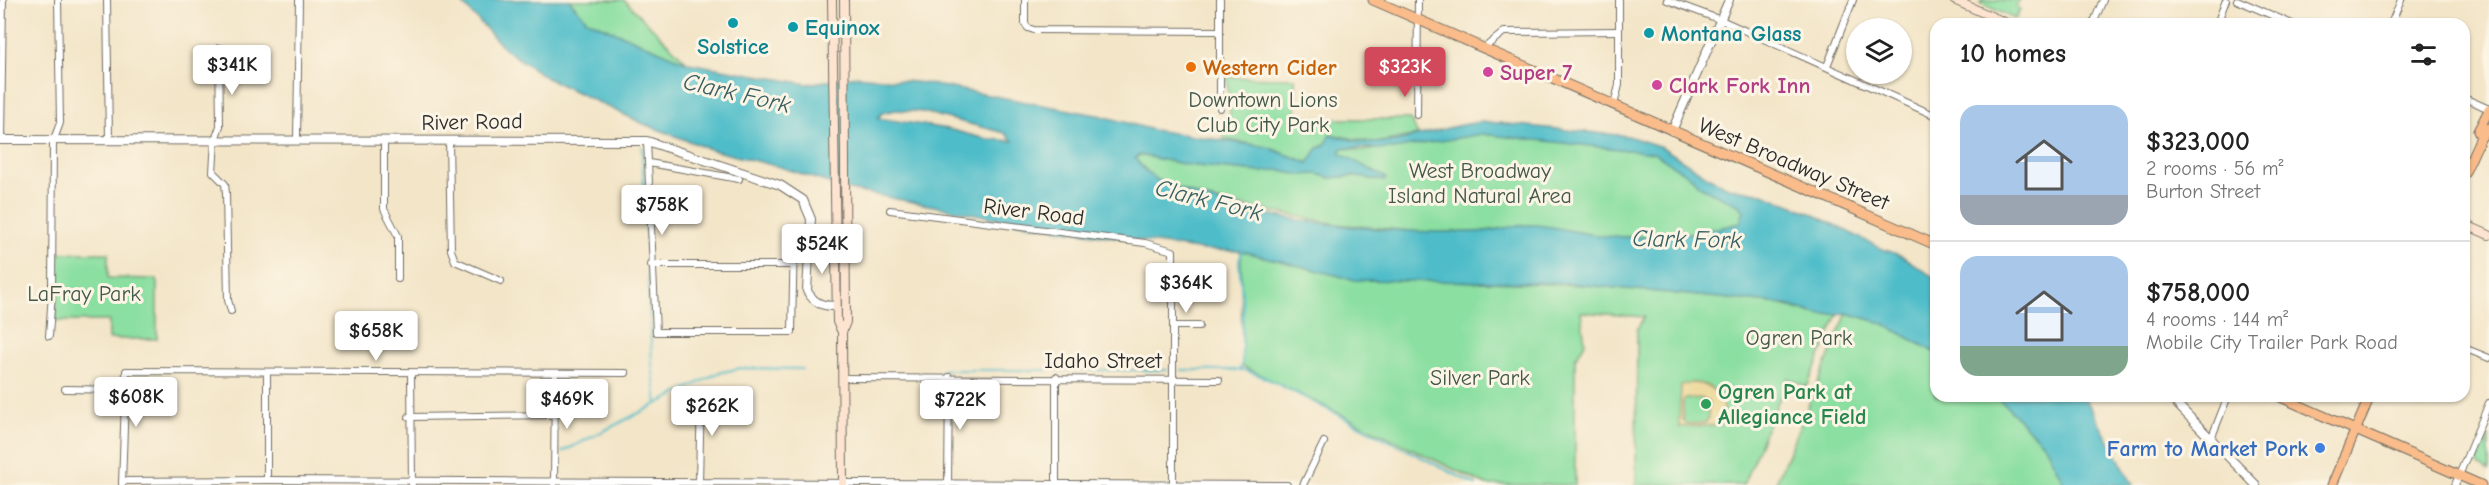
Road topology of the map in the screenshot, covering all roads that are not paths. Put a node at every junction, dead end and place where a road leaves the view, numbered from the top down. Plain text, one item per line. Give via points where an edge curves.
1 (3, 0) edge
2 (58, 0) edge
3 (107, 0) edge
4 (299, 0) edge
5 (832, 0) edge
6 (844, 0) edge
7 (1025, 0) edge
8 (1220, 0) edge
9 (1373, 0) edge
10 (1418, 0) edge
11 (1619, 0) edge
12 (1667, 0) edge
13 (1729, 0) edge
14 (1853, 0) edge
15 (1954, 0) edge
16 (2103, 0) edge
17 (2226, 0) edge
18 (2237, 0) edge
19 (2401, 0) edge
20 (1995, 18) edge
21 (2096, 18) edge
22 (2219, 18) edge
23 (2278, 18) edge
24 (2394, 18) edge
25 (1418, 19) junction
26 (1721, 20) junction
27 (1220, 31) junction
28 (1619, 31) junction
29 (219, 48) dead end
30 (1484, 48) junction
31 (1827, 66) junction
32 (2489, 100) edge
33 (2470, 101) edge
34 (1614, 105) junction
35 (1220, 108) dead end
36 (2488, 109) edge
37 (1930, 113) edge
38 (1417, 116) dead end
39 (2489, 128) edge
40 (1672, 131) junction
41 (2481, 137) junction
42 (109, 139) junction
43 (297, 139) junction
44 (1, 140) edge
45 (215, 140) junction
46 (384, 140) junction
47 (449, 140) junction
48 (647, 141) junction
49 (53, 142) junction
50 (2470, 161) edge
51 (649, 163) junction
52 (739, 179) dead end
53 (890, 210) dead end
54 (2470, 227) edge
55 (810, 231) junction
56 (2489, 235) edge
57 (1930, 242) edge
58 (651, 265) junction
59 (794, 266) junction
60 (398, 279) dead end
61 (501, 281) dead end
62 (836, 306) junction
63 (231, 311) dead end
64 (1199, 326) dead end
65 (1174, 327) junction
66 (842, 332) junction
67 (49, 336) dead end
68 (2470, 350) edge
69 (2489, 358) edge
70 (267, 372) junction
71 (627, 373) dead end
72 (411, 374) junction
73 (555, 374) junction
74 (949, 377) junction
75 (1056, 377) junction
76 (842, 378) junction
77 (1173, 378) junction
78 (1220, 380) dead end
79 (65, 389) dead end
80 (125, 390) junction
81 (701, 391) dead end
82 (2175, 402) edge
83 (2226, 402) edge
84 (2292, 402) edge
85 (2367, 402) edge
86 (2489, 404) edge
87 (555, 415) junction
88 (409, 417) junction
89 (2355, 430) junction
90 (2211, 439) junction
91 (1324, 442) dead end
92 (2459, 475) junction
93 (267, 480) junction
94 (122, 483) edge
95 (412, 483) edge
96 (506, 483) edge
97 (554, 483) edge
98 (699, 483) junction
99 (843, 483) edge
100 (948, 484) edge
101 (1056, 484) edge
102 (1173, 484) edge
103 (1287, 485) edge
104 (1304, 485) edge
105 (2256, 485) edge
106 (2332, 485) edge
107 (2455, 485) edge
108 (2481, 485) edge

1 - 44 street
2 - 49 street via 60,123
3 - 42 street
4 - 43 street
5 - 62 main road
6 - 66 main road via 846,322
7 - 27 street via 1028,28
8 - 27 street
9 - 25 main road, West Broadway Street
10 - 25 street
11 - 28 street
12 - 26 street
13 - 26 street
14 - 31 street
15 - 20 main road
16 - 21 street
17 - 22 street
18 - 23 street
19 - 24 street
25 - 30 main road, West Broadway Street
25 - 38 street
26 - 31 street
26 - 40 street
27 - 35 street
28 - 30 street via 1504,32
28 - 34 street via 1619,85
29 - 45 street via 220,126
30 - 34 main road, West Broadway Street
31 - 37 street
32 - 36 street
33 - 36 street
34 - 40 main road, West Broadway Street
36 - 41 main road via 2478,130
39 - 41 main road
40 - 57 main road, West Broadway Street
41 - 50 main road
42 - 45 street, River Road
42 - 49 street, River Road
43 - 45 street, River Road
43 - 46 street, River Road
44 - 49 street, River Road
45 - 63 street via 213,172 225,184 226,193
46 - 47 street, River Road
46 - 60 street via 384,209 398,237
47 - 48 street, River Road
47 - 61 street via 454,261
48 - 51 street
48 - 55 street, River Road via 780,184 803,200
49 - 67 street
51 - 52 street
51 - 58 street
53 - 65 street, River Road via 1145,243 1173,251
54 - 56 main road
55 - 59 street via 794,237
55 - 62 street, River Road via 807,291 821,305
58 - 59 street
58 - 59 street via 656,332 792,332
62 - 66 main road
64 - 65 street
65 - 77 street
66 - 76 main road
68 - 69 street
70 - 72 street
70 - 80 street via 126,371
70 - 93 street
71 - 73 street
72 - 73 street
72 - 88 street
73 - 87 street
74 - 75 street, Idaho Street
74 - 76 street, Idaho Street
74 - 100 street
75 - 77 street, Idaho Street
75 - 101 street
76 - 99 main road
77 - 78 street, Idaho Street
77 - 102 street
79 - 80 street
80 - 94 street
81 - 98 street
82 - 90 street
83 - 90 street
84 - 89 main road
85 - 89 main road
86 - 92 street
87 - 88 street
87 - 97 street
88 - 95 street
89 - 92 main road
89 - 106 main road
90 - 105 street
91 - 104 street
92 - 107 street
92 - 108 main road
93 - 94 street
93 - 95 street
95 - 96 street
96 - 97 street
97 - 98 street
98 - 99 street
99 - 100 street
100 - 101 street
101 - 102 street
102 - 103 street

